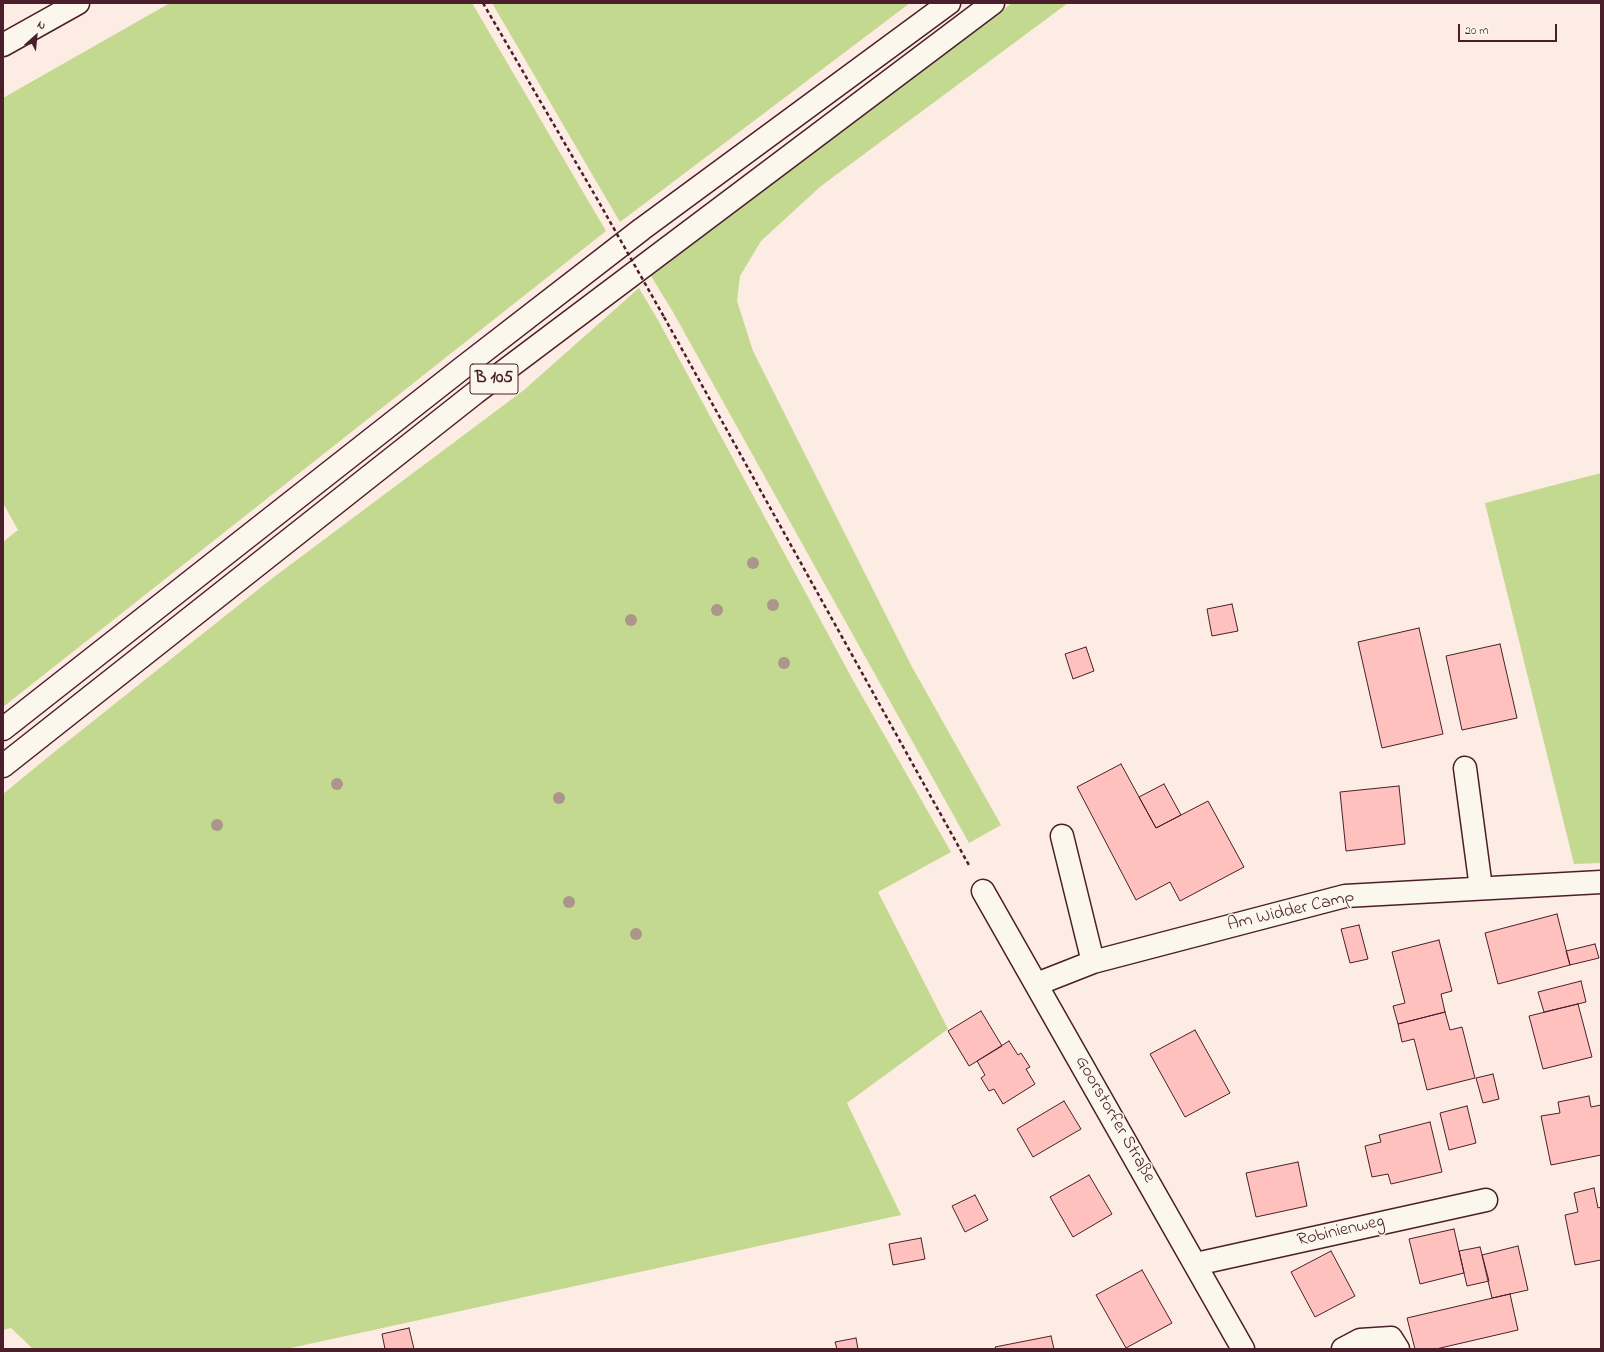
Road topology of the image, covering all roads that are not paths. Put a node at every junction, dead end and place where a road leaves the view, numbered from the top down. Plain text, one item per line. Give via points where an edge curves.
1 (77, 3) edge
2 (949, 3) edge
3 (993, 3) edge
4 (4, 41) edge
5 (3, 729) edge
6 (3, 766) edge
7 (1465, 768) dead end
8 (1062, 836) dead end
9 (1601, 882) edge
10 (1481, 888) junction
11 (983, 891) road end
12 (1093, 962) junction
13 (1037, 984) junction
14 (1486, 1200) dead end
15 (1196, 1264) junction
16 (1243, 1349) edge
17 (1343, 1349) edge
18 (1398, 1349) edge

1 - 4 main road
2 - 5 main road, B 105 via 642,229
3 - 6 main road, B 105 via 475,393
7 - 10 main road
8 - 12 main road
9 - 10 main road, Am Widder Camp
10 - 12 main road, Am Widder Camp via 1345,896
11 - 13 main road, Goorstorfer Straße
12 - 13 main road, Am Widder Camp
13 - 15 main road, Goorstorfer Straße
14 - 15 main road, Robinienweg
15 - 16 main road, Goorstorfer Straße
17 - 18 main road via 1360,1340 1391,1338

